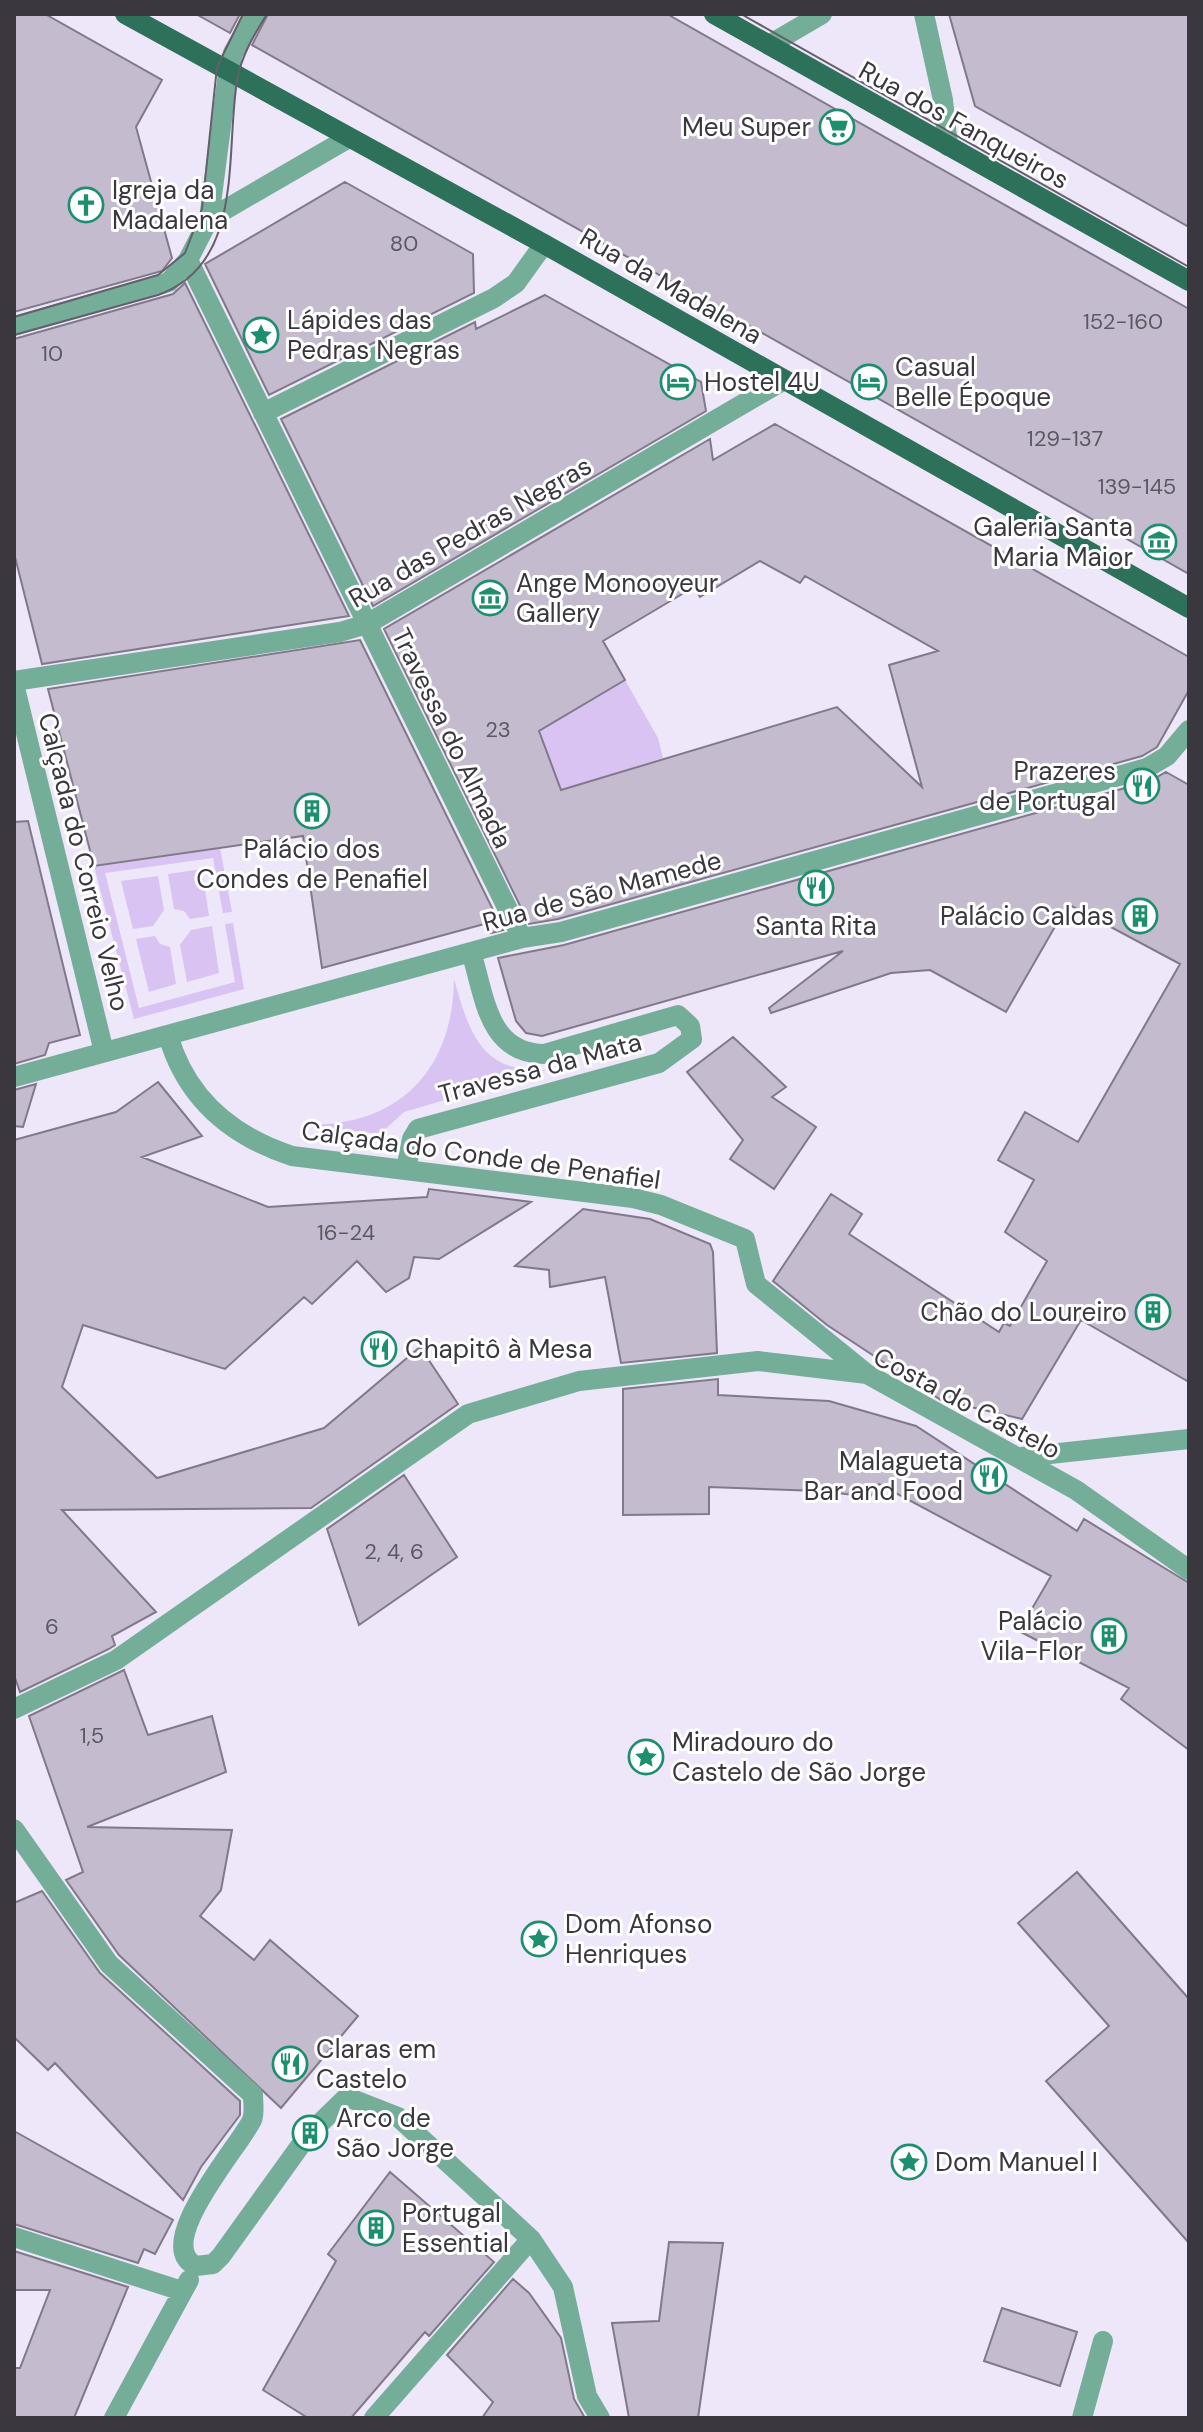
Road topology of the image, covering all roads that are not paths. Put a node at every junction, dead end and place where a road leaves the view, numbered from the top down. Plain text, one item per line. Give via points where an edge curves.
1 (125, 14) edge
2 (255, 14) edge
3 (714, 14) edge
4 (822, 14) edge
5 (924, 14) edge
6 (769, 45) junction
7 (228, 73) junction
8 (347, 139) junction
9 (948, 146) junction
10 (209, 219) junction
11 (544, 244) junction
12 (188, 260) junction
13 (1189, 281) edge
14 (14, 326) edge
15 (784, 380) junction
16 (263, 413) junction
17 (1189, 608) edge
18 (367, 624) junction
19 (14, 683) edge
20 (1189, 730) edge
21 (522, 938) junction
22 (471, 952) junction
23 (168, 1035) junction
24 (104, 1052) junction
25 (14, 1077) edge
26 (406, 1169) junction
27 (867, 1374) junction
28 (1189, 1439) edge
29 (1022, 1457) junction
30 (1189, 1570) edge
31 (14, 1709) edge
32 (14, 1829) edge
33 (14, 2237) edge
34 (531, 2239) junction
35 (196, 2266) junction
36 (182, 2291) junction
37 (1103, 2341) dead end
38 (114, 2418) edge
39 (374, 2418) edge
40 (600, 2418) edge
41 (1082, 2418) edge

1 - 7 main road, Rua da Madalena
2 - 7 street
3 - 6 main road, Rua dos Fanqueiros
4 - 6 street
5 - 9 street
6 - 9 main road, Rua dos Fanqueiros
7 - 8 main road, Rua da Madalena
7 - 10 street
8 - 10 street
8 - 11 main road, Rua da Madalena
9 - 13 main road, Rua dos Fanqueiros
10 - 12 street
11 - 15 main road, Rua da Madalena
11 - 16 street via 516,283 494,298
12 - 14 street via 169,282
12 - 16 street, Travessa do Almada
15 - 17 main road, Rua da Madalena
15 - 18 street, Rua das Pedras Negras
16 - 18 street, Travessa do Almada
18 - 19 street, Rua das Pedras Negras
18 - 21 street, Travessa do Almada
19 - 24 street, Calçada do Correio Velho
20 - 21 street, Rua de São Mamede via 1167,756 1147,768 561,932
21 - 22 street, Rua de São Mamede
22 - 23 street, Rua de São Mamede
22 - 26 street, Travessa da Mata via 492,1024 503,1040 524,1052 544,1054 678,1015 690,1026 692,1039 659,1063 418,1129
23 - 24 street, Rua de São Mamede
23 - 26 street, Calçada do Conde de Penafiel via 175,1060 203,1102 243,1136 292,1156
24 - 25 street, Rua de São Mamede
26 - 27 street, Calçada do Conde de Penafiel via 647,1200 745,1239 756,1284
27 - 29 street, Costa do Castelo via 974,1436
27 - 31 street, Costa do Castelo via 758,1361 579,1381 468,1414 116,1660
28 - 29 street
29 - 30 street, Costa do Castelo
32 - 35 street via 109,1964 253,2095 254,2117 201,2196 184,2234 183,2255
33 - 36 street
34 - 35 street via 398,2117 347,2097 310,2133 221,2256 213,2264
34 - 39 street
34 - 40 street via 563,2287 587,2396
35 - 36 street
36 - 38 street
37 - 41 street

